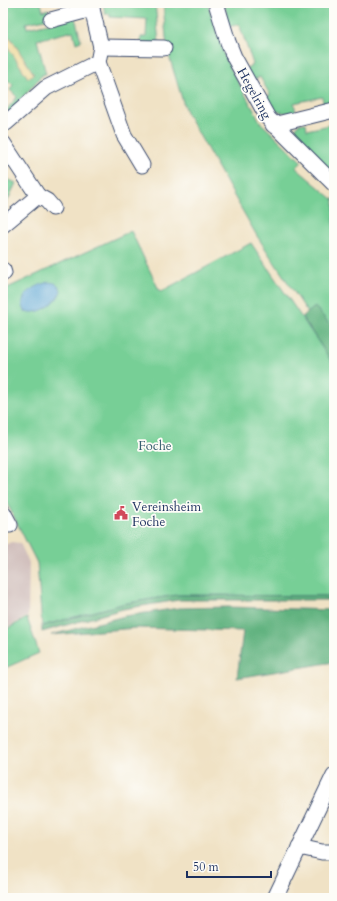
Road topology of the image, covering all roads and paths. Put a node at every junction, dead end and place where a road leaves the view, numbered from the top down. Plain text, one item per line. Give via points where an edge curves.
1 (216, 3) edge
2 (91, 6) edge
3 (51, 20) dead end
4 (101, 46) junction
5 (164, 48) dead end
6 (98, 62) junction
7 (334, 110) edge
8 (4, 125) edge
9 (273, 125) junction
10 (3, 143) edge
11 (142, 165) dead end
12 (334, 184) edge
13 (38, 196) junction
14 (53, 208) dead end
15 (3, 224) edge
16 (334, 775) edge
17 (299, 847) junction
18 (334, 852) edge
19 (275, 898) edge

1 - 9 street, Hegelring via 234,57
2 - 3 street
2 - 4 street
4 - 5 street
4 - 6 street
6 - 8 street via 46,88
6 - 11 street via 124,135
7 - 9 street
9 - 12 street, Hegelring
10 - 13 street
13 - 14 street via 47,200
13 - 15 street
16 - 17 street
17 - 18 street
17 - 19 street

